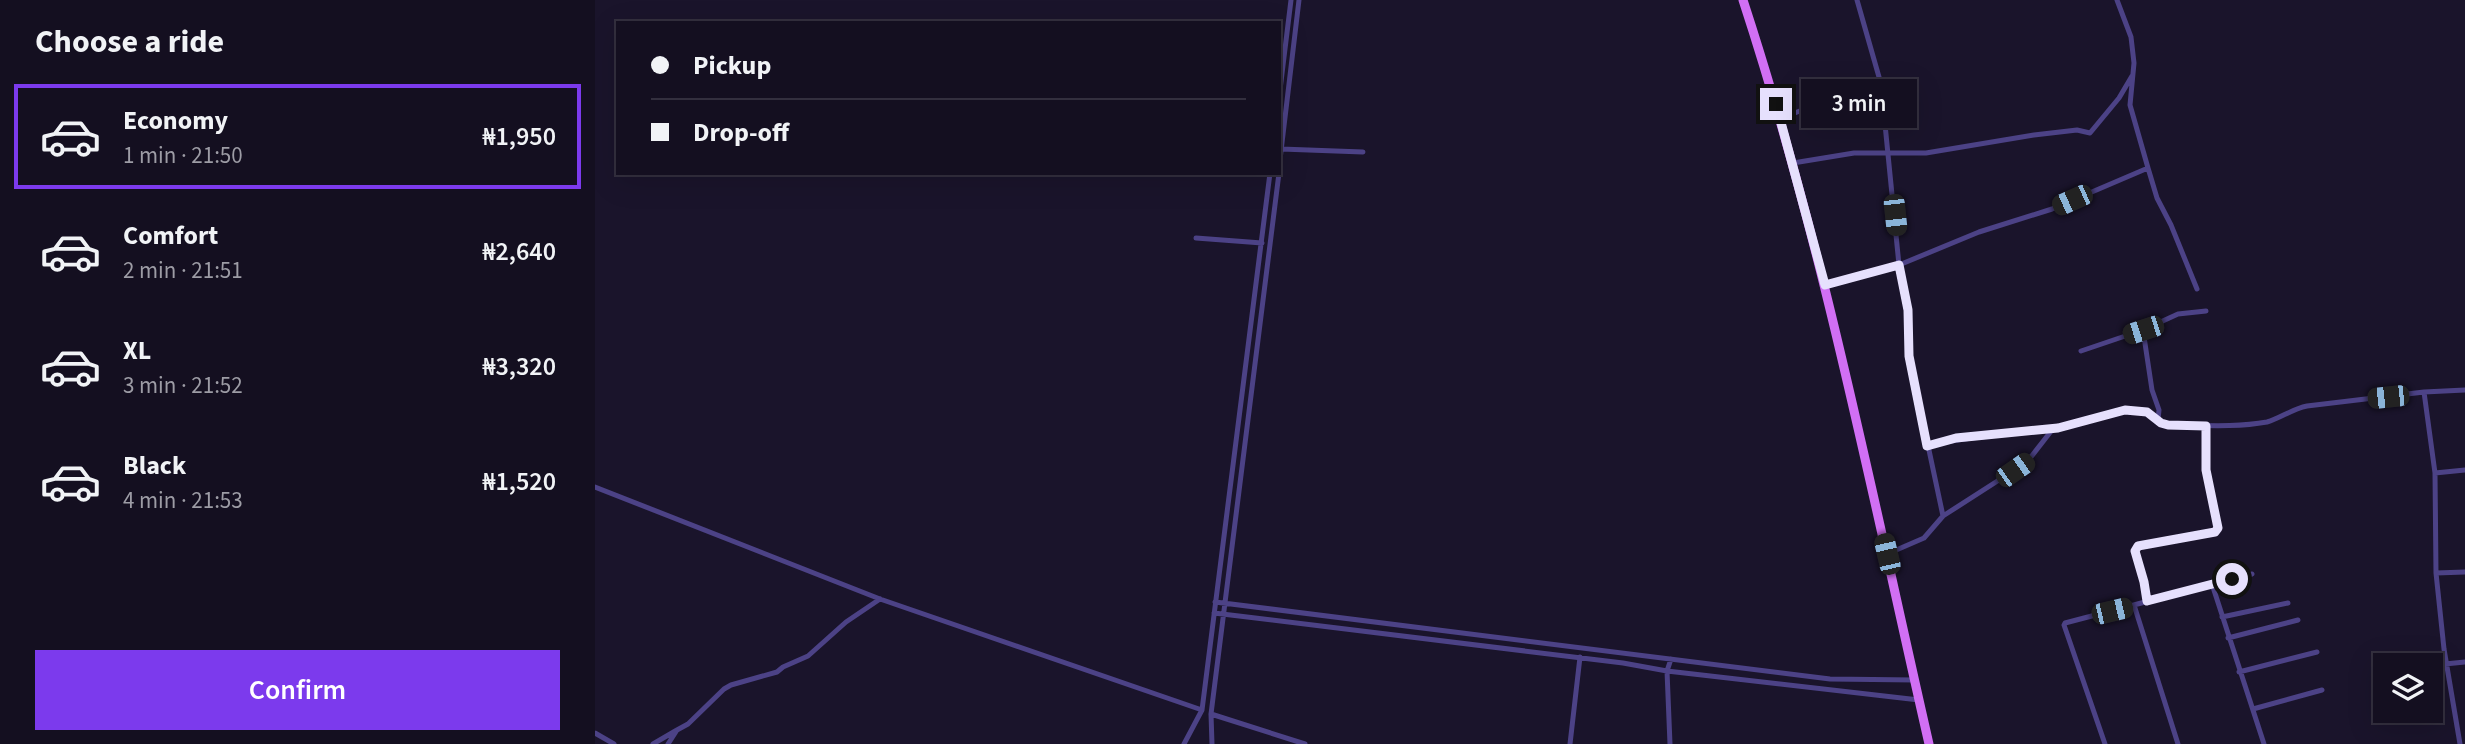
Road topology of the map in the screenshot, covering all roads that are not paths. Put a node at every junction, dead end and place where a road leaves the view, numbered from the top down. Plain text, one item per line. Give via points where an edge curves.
1 (1291, 0) edge
2 (1299, 0) edge
3 (1743, 0) edge
4 (1857, 0) edge
5 (2117, 0) edge
6 (2133, 75) junction
7 (1281, 81) edge
8 (1881, 84) junction
9 (1780, 119) junction
10 (1282, 149) junction
11 (1889, 151) junction
12 (1363, 152) dead end
13 (1281, 156) edge
14 (1793, 163) junction
15 (2148, 168) junction
16 (1270, 175) edge
17 (1279, 175) edge
18 (1196, 238) dead end
19 (1262, 243) junction
20 (1899, 265) junction
21 (1825, 285) junction
22 (2197, 289) dead end
23 (2206, 311) dead end
24 (2143, 330) junction
25 (2081, 351) dead end
26 (2465, 390) edge
27 (2424, 392) junction
28 (2158, 420) junction
29 (2206, 426) junction
30 (2052, 429) junction
31 (1927, 446) junction
32 (2465, 470) edge
33 (2435, 473) junction
34 (595, 487) edge
35 (1943, 516) junction
36 (1887, 554) junction
37 (2465, 572) edge
38 (2436, 573) junction
39 (2252, 574) dead end
40 (2212, 584) junction
41 (880, 599) junction
42 (2147, 601) junction
43 (1215, 602) junction
44 (2288, 603) dead end
45 (1225, 604) junction
46 (2134, 606) junction
47 (1214, 613) junction
48 (1223, 614) junction
49 (2222, 617) junction
50 (2298, 620) dead end
51 (2228, 638) junction
52 (2317, 652) dead end
53 (1580, 657) junction
54 (1671, 659) junction
55 (2465, 662) edge
56 (2445, 664) junction
57 (1667, 671) junction
58 (2239, 672) junction
59 (1915, 680) junction
60 (2322, 690) dead end
61 (1919, 700) junction
62 (2253, 709) junction
63 (1202, 710) junction
64 (1211, 714) junction
65 (677, 730) junction
66 (595, 733) edge
67 (614, 744) edge
68 (653, 744) edge
69 (668, 744) edge
70 (1184, 744) edge
71 (1212, 744) edge
72 (1305, 744) edge
73 (1570, 744) edge
74 (1670, 744) edge
75 (1929, 744) edge
76 (2105, 744) edge
77 (2178, 744) edge
78 (2264, 744) edge
79 (2460, 744) edge

1 - 7 street
2 - 10 street
3 - 9 main road
4 - 8 street
5 - 6 street via 2131,37
6 - 11 street via 2090,133 2034,135 1926,153
6 - 15 street via 2130,105
8 - 9 street
8 - 11 street
9 - 14 main road
10 - 12 street
10 - 13 street
11 - 14 street
11 - 20 street
14 - 21 main road
15 - 20 street
15 - 22 street
16 - 19 street
17 - 45 street
18 - 19 street
19 - 43 street
20 - 21 street
20 - 31 street via 1908,310 1909,356
21 - 36 main road
23 - 24 street via 2178,314
24 - 25 street
24 - 28 street
26 - 27 street
27 - 29 street via 2294,408 2268,421
27 - 33 street
28 - 29 street via 2168,425
28 - 30 street via 2147,412 2125,410
29 - 42 street via 2206,470 2218,528 2138,546 2135,551
30 - 31 street via 1956,438
30 - 35 street via 2027,462
31 - 35 street
32 - 33 street
33 - 38 street
34 - 41 street
35 - 36 street via 1924,538
36 - 59 main road
37 - 38 street
38 - 56 street
39 - 40 street
40 - 42 street
40 - 49 street
41 - 63 street
41 - 65 street via 808,656 777,672 724,689
42 - 46 street
43 - 45 street
43 - 47 street
44 - 49 street
45 - 48 street
45 - 54 street
46 - 76 street via 2064,625
46 - 77 street
47 - 48 street
47 - 63 street
48 - 53 street
48 - 64 street
49 - 51 street
50 - 51 street
51 - 58 street
52 - 58 street
53 - 57 street
53 - 73 street
54 - 57 street
54 - 59 street via 1830,679
55 - 56 street
56 - 79 street
57 - 61 street
57 - 74 street
58 - 62 street
59 - 61 main road
60 - 62 street
61 - 75 main road
62 - 78 street
63 - 70 street
64 - 71 street
64 - 72 street
65 - 68 street
65 - 69 street
66 - 67 street

